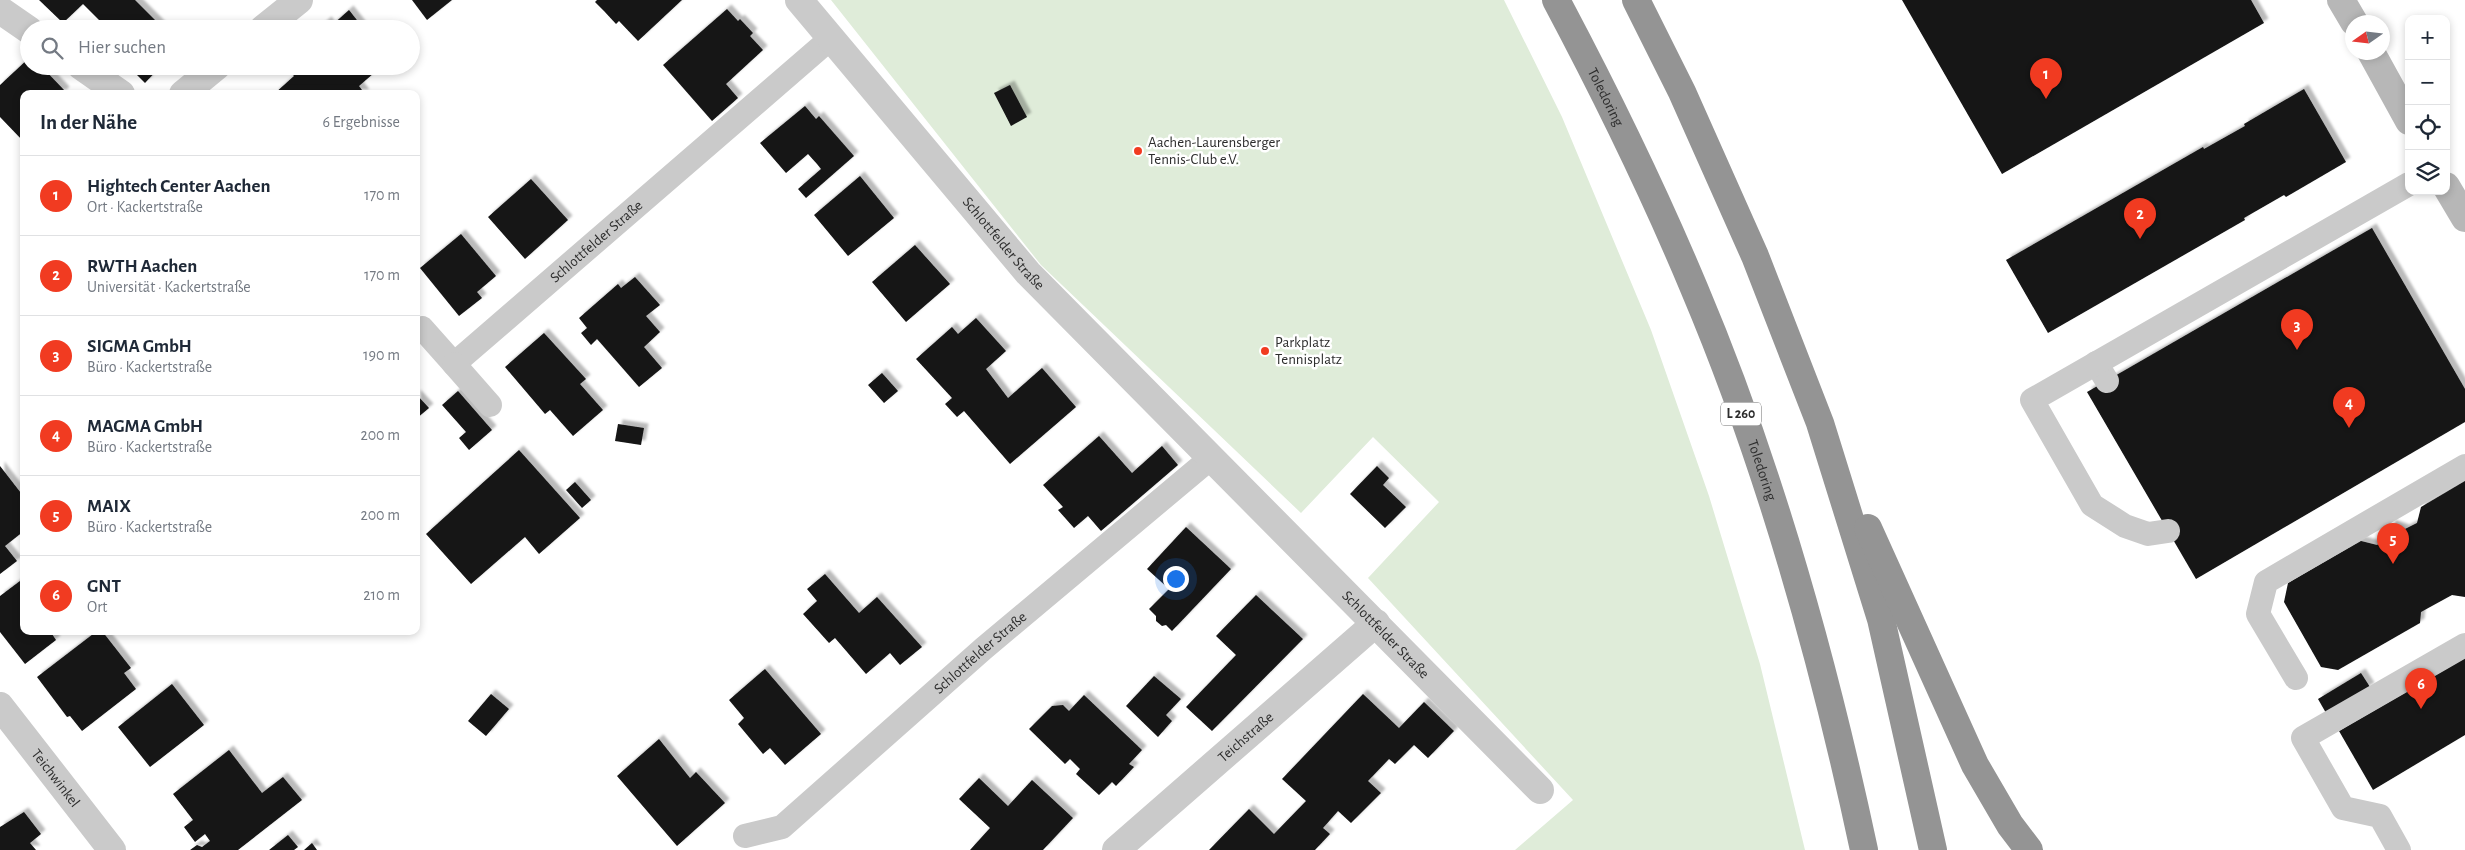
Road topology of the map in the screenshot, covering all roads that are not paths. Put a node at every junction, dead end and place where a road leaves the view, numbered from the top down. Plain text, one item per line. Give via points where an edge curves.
1 (299, 0) edge
2 (799, 0) edge
3 (1556, 0) edge
4 (1636, 0) edge
5 (2340, 0) edge
6 (0, 10) edge
7 (2350, 15) edge
8 (274, 20) edge
9 (20, 24) edge
10 (830, 39) junction
11 (2375, 60) edge
12 (94, 75) edge
13 (206, 75) edge
14 (115, 90) edge
15 (188, 90) edge
16 (2405, 114) edge
17 (2405, 186) edge
18 (2450, 193) edge
19 (2465, 218) edge
20 (422, 328) dead end
21 (454, 364) junction
22 (490, 405) dead end
23 (1820, 423) junction
24 (1212, 457) junction
25 (2465, 466) edge
26 (2168, 531) dead end
27 (1376, 623) junction
28 (2465, 645) edge
29 (2296, 678) dead end
30 (0, 706) edge
31 (1540, 790) dead end
32 (745, 836) dead end
33 (112, 850) edge
34 (1116, 850) edge
35 (1864, 850) edge
36 (1933, 850) edge
37 (2028, 850) edge
38 (2399, 850) edge

1 - 8 street
2 - 10 street, Schlottfelder Straße
3 - 35 highway, Toledoring / L 260 via 1644,176 1695,289 1730,381 1822,668
4 - 23 highway via 1682,92 1755,256
5 - 7 street
6 - 9 street
10 - 21 lane, Schlottfelder Straße
10 - 24 street, Schlottfelder Straße via 1028,274
11 - 16 street
12 - 14 street
13 - 15 street
17 - 26 lane via 2101,372 2032,400 2092,505 2126,526 2148,534
18 - 19 street
20 - 21 lane
21 - 22 lane
23 - 36 highway via 1881,618
23 - 37 highway via 1975,766
24 - 27 street, Schlottfelder Straße
24 - 32 lane, Schlottfelder Straße via 982,649 782,827
25 - 29 lane via 2266,582 2258,614
27 - 31 street, Schlottfelder Straße
27 - 34 street, Teichstraße
28 - 38 lane via 2303,738 2343,808 2380,816
30 - 33 street, Teichwinkel

